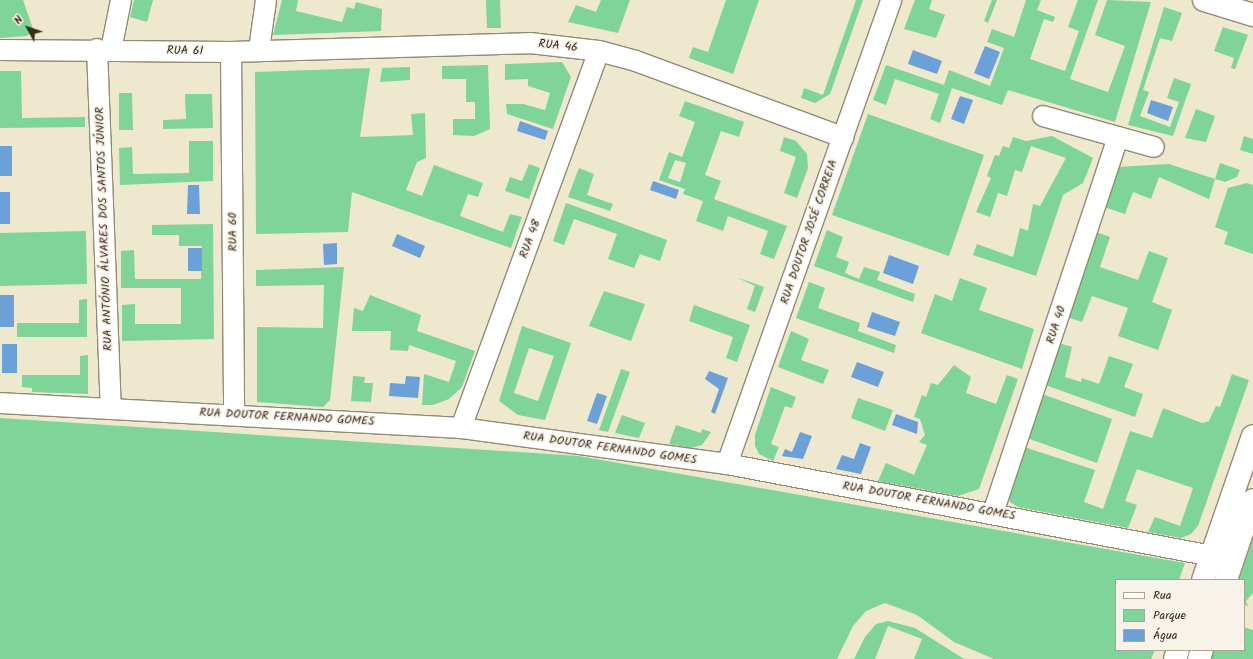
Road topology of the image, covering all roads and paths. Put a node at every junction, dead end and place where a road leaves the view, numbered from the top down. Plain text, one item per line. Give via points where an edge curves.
1 (121, 0) edge
2 (266, 0) edge
3 (891, 0) edge
4 (1204, 0) edge
5 (1253, 15) edge
6 (0, 50) edge
7 (104, 50) junction
8 (259, 50) junction
9 (599, 51) junction
10 (231, 52) junction
11 (1043, 116) dead end
12 (843, 137) junction
13 (1118, 137) junction
14 (1154, 147) dead end
15 (0, 403) edge
16 (111, 408) junction
17 (234, 413) junction
18 (461, 428) junction
19 (1253, 436) edge
20 (727, 464) junction
21 (1253, 500) edge
22 (993, 513) junction
23 (1212, 554) junction
24 (1230, 570) edge
25 (1203, 579) edge

1 - 7 street
2 - 8 street
3 - 12 street, RUA DOUTOR JOSÉ CORREIA
4 - 5 street
6 - 7 street, RUA 61
7 - 10 street, RUA 61
7 - 16 street, RUA ANTÓNIO ÁLVARES DOS SANTOS JÚNIOR
8 - 9 street, RUA 46 via 530,43
8 - 10 street, RUA 61
9 - 12 street, RUA 46
9 - 18 street, RUA 48
10 - 17 street, RUA 60
11 - 13 street
12 - 20 street, RUA DOUTOR JOSÉ CORREIA
13 - 14 street
13 - 22 street, RUA 40
15 - 16 street, RUA DOUTOR FERNANDO GOMES
16 - 17 street, RUA DOUTOR FERNANDO GOMES
17 - 18 street, RUA DOUTOR FERNANDO GOMES
18 - 20 street, RUA DOUTOR FERNANDO GOMES
19 - 23 street
20 - 22 street, RUA DOUTOR FERNANDO GOMES
21 - 24 street
22 - 23 street, RUA DOUTOR FERNANDO GOMES
23 - 24 street, RUA DOUTOR FERNANDO GOMES
23 - 25 street

